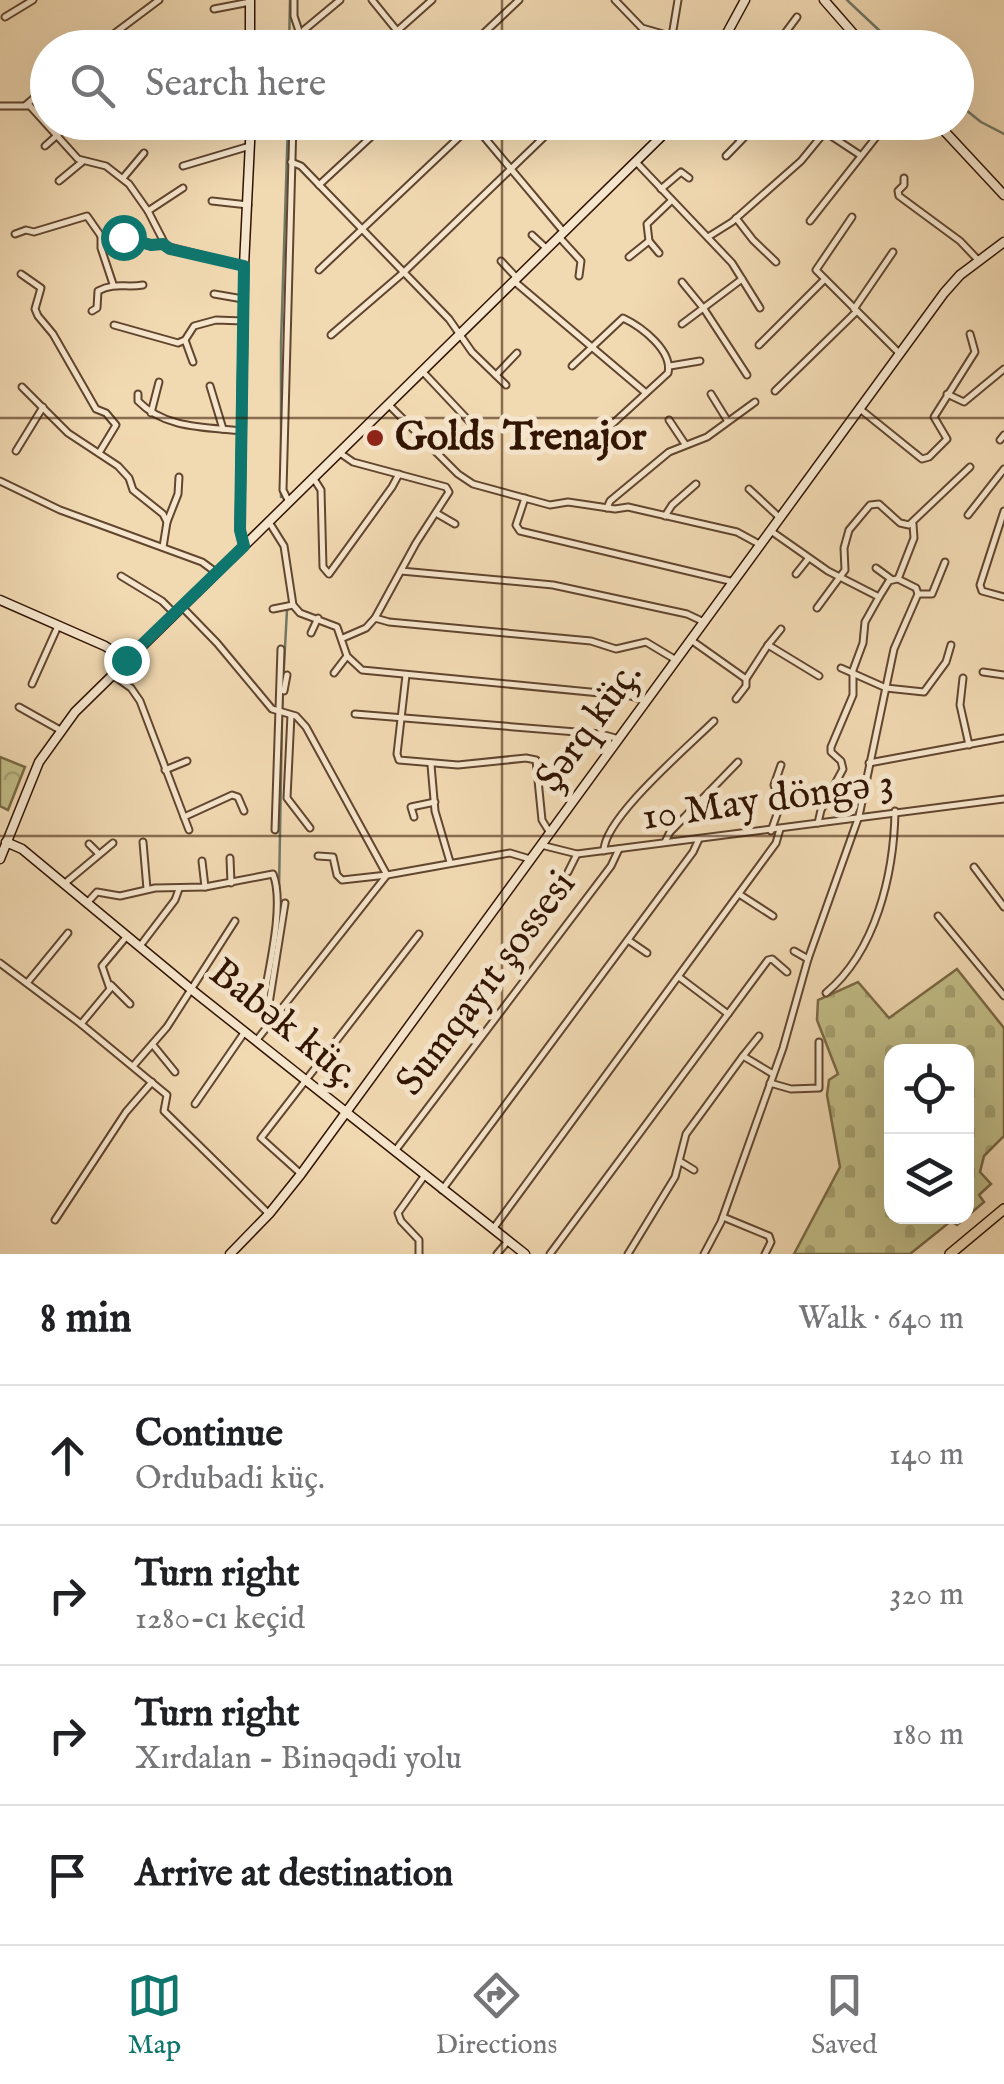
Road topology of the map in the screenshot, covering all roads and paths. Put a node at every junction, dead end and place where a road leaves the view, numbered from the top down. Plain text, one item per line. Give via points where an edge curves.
1 (33, 0) edge
2 (160, 0) edge
3 (294, 0) edge
4 (340, 0) edge
5 (372, 0) edge
6 (432, 0) edge
7 (519, 0) edge
8 (615, 0) edge
9 (678, 0) edge
10 (745, 0) edge
11 (824, 0) edge
12 (250, 1) edge
13 (214, 9) dead end
14 (5, 17) dead end
15 (796, 18) dead end
16 (119, 30) edge
17 (250, 30) edge
18 (299, 30) edge
19 (305, 30) edge
20 (397, 30) joint
21 (487, 30) edge
22 (648, 30) edge
23 (673, 30) edge
24 (727, 30) edge
25 (787, 30) edge
26 (849, 30) edge
27 (30, 101) edge
28 (26, 104) junction
29 (30, 108) edge
30 (1, 109) edge
31 (52, 140) edge
32 (60, 140) edge
33 (250, 140) edge
34 (292, 140) edge
35 (367, 140) edge
36 (456, 140) edge
37 (487, 140) edge
38 (541, 140) edge
39 (659, 140) edge
40 (818, 140) edge
41 (838, 140) edge
42 (873, 140) edge
43 (953, 140) edge
44 (741, 141) edge
45 (45, 146) dead end
46 (250, 146) junction
47 (144, 153) dead end
48 (861, 155) junction
49 (726, 156) dead end
50 (82, 162) junction
51 (291, 162) junction
52 (638, 163) junction
53 (183, 166) dead end
54 (509, 169) junction
55 (123, 178) junction
56 (690, 178) dead end
57 (904, 178) dead end
58 (60, 181) dead end
59 (319, 184) junction
60 (183, 188) dead end
61 (661, 189) junction
62 (1004, 194) edge
63 (212, 201) dead end
64 (672, 201) junction
65 (248, 205) junction
66 (148, 211) junction
67 (852, 217) dead end
68 (736, 218) junction
69 (810, 222) dead end
70 (360, 230) junction
71 (15, 234) dead end
72 (532, 234) dead end
73 (101, 236) junction
74 (563, 236) junction
75 (708, 237) junction
76 (650, 241) junction
77 (1004, 242) edge
78 (163, 244) junction
79 (548, 250) junction
80 (658, 252) dead end
81 (892, 252) dead end
82 (630, 257) dead end
83 (500, 260) dead end
84 (979, 261) junction
85 (776, 262) dead end
86 (244, 266) junction
87 (318, 270) dead end
88 (403, 273) junction
89 (21, 274) dead end
90 (579, 276) dead end
91 (742, 279) junction
92 (824, 280) junction
93 (517, 281) junction
94 (682, 282) dead end
95 (113, 284) junction
96 (143, 285) dead end
97 (214, 294) dead end
98 (244, 299) junction
99 (760, 308) dead end
100 (704, 309) junction
101 (855, 310) junction
102 (92, 311) dead end
103 (244, 321) junction
104 (682, 324) dead end
105 (114, 325) dead end
106 (970, 334) dead end
107 (331, 336) dead end
108 (460, 336) junction
109 (185, 340) junction
110 (759, 345) dead end
111 (591, 348) junction
112 (518, 353) dead end
113 (898, 353) junction
114 (700, 361) dead end
115 (193, 362) dead end
116 (572, 366) dead end
117 (670, 366) junction
118 (1004, 369) edge
119 (422, 372) junction
120 (496, 375) junction
121 (747, 375) dead end
122 (159, 382) dead end
123 (506, 384) dead end
124 (210, 386) dead end
125 (22, 387) dead end
126 (775, 392) dead end
127 (646, 393) junction
128 (138, 394) dead end
129 (711, 394) dead end
130 (947, 394) junction
131 (755, 402) dead end
132 (44, 406) junction
133 (389, 406) junction
134 (859, 408) junction
135 (151, 413) junction
136 (469, 420) dead end
137 (669, 420) dead end
138 (728, 420) junction
139 (224, 429) junction
140 (607, 429) dead end
141 (242, 431) junction
142 (686, 444) junction
143 (16, 451) dead end
144 (100, 452) junction
145 (340, 453) junction
146 (970, 467) dead end
147 (1004, 470) edge
148 (399, 474) junction
149 (180, 477) dead end
150 (314, 478) junction
151 (0, 482) edge
152 (696, 484) dead end
153 (749, 489) dead end
154 (525, 498) junction
155 (289, 502) junction
156 (607, 508) junction
157 (1004, 511) edge
158 (436, 513) junction
159 (968, 515) dead end
160 (665, 516) junction
161 (780, 518) junction
162 (167, 522) junction
163 (269, 522) junction
164 (455, 524) dead end
165 (913, 524) junction
166 (770, 531) junction
167 (761, 545) junction
168 (244, 546) junction
169 (164, 547) junction
170 (808, 559) junction
171 (945, 562) dead end
172 (876, 568) dead end
173 (401, 571) junction
174 (218, 573) junction
175 (796, 574) dead end
176 (121, 576) dead end
177 (841, 577) junction
178 (895, 579) junction
179 (734, 582) junction
180 (918, 594) junction
181 (879, 597) junction
182 (1004, 597) edge
183 (0, 600) edge
184 (293, 605) junction
185 (817, 608) dead end
186 (273, 609) dead end
187 (178, 610) junction
188 (318, 618) junction
189 (375, 618) junction
190 (704, 622) junction
191 (58, 626) junction
192 (781, 629) dead end
193 (311, 633) dead end
194 (343, 638) junction
195 (691, 640) junction
196 (768, 645) junction
197 (951, 646) dead end
198 (281, 650) dead end
199 (347, 656) junction
200 (126, 660) junction
201 (676, 660) junction
202 (841, 668) dead end
203 (983, 672) dead end
204 (112, 674) junction
205 (334, 674) dead end
206 (853, 674) junction
207 (287, 675) dead end
208 (406, 675) junction
209 (1004, 675) edge
210 (819, 676) dead end
211 (746, 678) junction
212 (963, 678) dead end
213 (32, 684) dead end
214 (886, 688) junction
215 (736, 699) dead end
216 (645, 701) junction
217 (19, 706) dead end
218 (285, 714) junction
219 (355, 714) dead end
220 (402, 718) junction
221 (714, 721) dead end
222 (60, 730) junction
223 (1004, 738) edge
224 (619, 739) junction
225 (969, 745) junction
226 (187, 760) dead end
227 (738, 762) dead end
228 (869, 763) junction
229 (432, 765) junction
230 (781, 765) dead end
231 (166, 770) junction
232 (1004, 798) edge
233 (435, 802) junction
234 (244, 811) dead end
235 (895, 811) junction
236 (858, 816) junction
237 (184, 817) junction
238 (414, 817) dead end
239 (818, 823) junction
240 (310, 828) dead end
241 (780, 829) junction
242 (189, 830) dead end
243 (275, 830) dead end
244 (771, 831) junction
245 (550, 833) junction
246 (699, 839) junction
247 (6, 842) junction
248 (142, 842) dead end
249 (665, 842) junction
250 (113, 843) dead end
251 (89, 844) dead end
252 (541, 845) junction
253 (618, 848) junction
254 (604, 851) junction
255 (98, 854) junction
256 (577, 854) junction
257 (318, 856) dead end
258 (230, 858) dead end
259 (0, 859) edge
260 (530, 860) junction
261 (202, 862) dead end
262 (450, 862) junction
263 (974, 867) dead end
264 (568, 872) dead end
265 (387, 875) junction
266 (230, 883) junction
267 (64, 884) junction
268 (205, 887) junction
269 (147, 889) junction
270 (179, 889) junction
271 (738, 894) junction
272 (88, 902) junction
273 (285, 903) dead end
274 (1004, 908) edge
275 (772, 916) dead end
276 (938, 916) dead end
277 (235, 922) dead end
278 (68, 933) dead end
279 (420, 934) dead end
280 (127, 936) junction
281 (628, 940) junction
282 (140, 946) junction
283 (794, 951) dead end
284 (647, 953) dead end
285 (808, 959) junction
286 (0, 963) edge
287 (787, 972) dead end
288 (679, 977) junction
289 (27, 984) junction
290 (111, 986) junction
291 (192, 990) junction
292 (826, 993) dead end
293 (1004, 996) edge
294 (130, 1004) dead end
295 (728, 1014) junction
296 (81, 1024) junction
297 (268, 1024) junction
298 (244, 1032) junction
299 (759, 1036) dead end
300 (256, 1042) junction
301 (819, 1042) dead end
302 (153, 1044) junction
303 (743, 1056) junction
304 (134, 1065) junction
305 (175, 1072) dead end
306 (774, 1074) junction
307 (305, 1081) junction
308 (152, 1082) junction
309 (770, 1083) junction
310 (194, 1104) dead end
311 (346, 1112) junction
312 (395, 1151) junction
313 (681, 1162) junction
314 (694, 1170) dead end
315 (301, 1174) junction
316 (425, 1175) junction
317 (442, 1190) junction
318 (1004, 1208) edge
319 (269, 1214) junction
320 (723, 1216) junction
321 (55, 1220) dead end
322 (493, 1228) junction
323 (508, 1240) junction
324 (230, 1254) edge
325 (419, 1254) edge
326 (497, 1254) edge
327 (525, 1254) edge
328 (550, 1254) edge
329 (628, 1254) edge
330 (704, 1254) edge
331 (765, 1254) edge
332 (950, 1254) edge

1 - 14 street
2 - 16 street
3 - 18 street
4 - 19 street
5 - 20 street
6 - 20 street
7 - 21 street
8 - 22 street
9 - 23 street
10 - 24 street
11 - 26 street
12 - 13 street
12 - 17 street
15 - 25 street
27 - 28 street
28 - 29 street
28 - 30 street
31 - 45 street
32 - 50 street
33 - 46 street
34 - 51 street
35 - 59 street
36 - 70 street
37 - 54 street
38 - 54 street
39 - 52 street
40 - 68 street
41 - 48 street
42 - 48 street
43 - 62 street
44 - 49 street
46 - 53 street
46 - 65 street
47 - 55 street
48 - 69 street
50 - 55 street
50 - 58 street
51 - 59 street
51 - 155 street via 283,490
52 - 61 street
52 - 74 street
54 - 74 street
54 - 88 street
55 - 66 street
56 - 61 street via 682,172
57 - 84 street via 899,196
59 - 70 street
60 - 66 street
61 - 64 street
63 - 65 street
64 - 75 street
64 - 76 street via 647,224
65 - 86 street
66 - 78 street
67 - 92 street via 817,268
68 - 75 street
68 - 85 street
70 - 87 street
70 - 88 street
71 - 73 street via 86,216
72 - 79 street
73 - 78 street
73 - 95 street
74 - 79 street
74 - 90 street via 581,261
75 - 91 street
76 - 80 street
76 - 82 street
77 - 84 street, Şərq küç.
78 - 86 street
79 - 93 street
81 - 101 street
83 - 93 street
84 - 113 street, Şərq küç. via 949,286
86 - 98 street
88 - 107 street
88 - 108 street
89 - 144 street via 42,288 38,316 96,409 116,425
91 - 99 street
91 - 100 street
92 - 101 street
92 - 110 street
93 - 108 street
93 - 111 street
94 - 100 street
95 - 96 street
95 - 102 street via 98,291
97 - 98 street
98 - 103 street
100 - 104 street
100 - 121 street
101 - 113 street
101 - 126 street
103 - 109 street via 194,326
103 - 141 street
105 - 109 street
106 - 130 street via 975,352
108 - 119 street
108 - 120 street
109 - 115 street
111 - 116 street
111 - 117 street via 628,319 665,352
111 - 127 street
112 - 120 street
113 - 134 street, Şərq küç.
114 - 117 street
117 - 127 street
118 - 130 street via 964,402
119 - 133 street
119 - 136 street
120 - 123 street
122 - 135 street
124 - 139 street
125 - 132 street
127 - 140 street
128 - 135 street
129 - 138 street
130 - 134 street via 934,418 947,439 926,459
131 - 138 street
132 - 143 street
132 - 144 street via 68,433
133 - 145 street
133 - 154 street via 467,481
134 - 161 street, Şərq küç.
135 - 139 street
137 - 142 street
138 - 142 street
139 - 141 street
141 - 168 street
142 - 156 street
144 - 162 street
145 - 148 street
145 - 150 street
146 - 165 street
147 - 159 street
148 - 150 street via 329,574 323,566 321,490
148 - 158 street via 446,487
149 - 162 street
150 - 155 street
151 - 169 street
152 - 160 street
153 - 161 street
154 - 156 street
154 - 179 street via 520,531
155 - 163 street
156 - 160 street
157 - 182 street via 980,585
158 - 164 street
158 - 173 street
160 - 167 street via 738,532
161 - 166 street, Şərq küç.
162 - 169 street
163 - 168 street
163 - 184 street via 284,546
165 - 177 street via 870,505 850,530
165 - 178 street via 914,538
166 - 167 street, Şərq küç.
166 - 170 street
167 - 179 street, Şərq küç.
168 - 174 street
169 - 174 street
170 - 175 street
170 - 177 street
171 - 180 street via 932,594
172 - 178 street
173 - 189 street
173 - 190 street via 552,585
174 - 187 street
176 - 187 street
177 - 181 street
177 - 185 street
178 - 180 street
178 - 181 street
179 - 190 street, Şərq küç.
180 - 214 street
181 - 206 street
183 - 191 street
184 - 186 street
184 - 188 street
187 - 200 street
187 - 218 street via 218,643 272,710
188 - 193 street
188 - 194 street
189 - 194 street
189 - 201 street via 612,648 646,642
190 - 195 street, Şərq küç.
191 - 200 street
191 - 213 street
192 - 196 street
194 - 199 street
195 - 201 street, Şərq küç.
195 - 211 street
196 - 210 street
196 - 211 street
197 - 214 street via 927,691
198 - 218 street
199 - 205 street
199 - 208 street via 362,670
200 - 204 street
201 - 216 street, Şərq küç.
202 - 206 street
203 - 209 street
204 - 222 street
204 - 231 street via 136,694
206 - 214 street
206 - 239 street via 830,752 843,769
207 - 218 street
208 - 216 street
208 - 220 street
211 - 215 street
212 - 225 street via 960,704
214 - 228 street
216 - 224 street, Şərq küç.
217 - 222 street
218 - 240 street via 287,798
218 - 243 street
218 - 265 street via 301,720 317,744
219 - 220 street
220 - 224 street
220 - 229 street via 399,760
221 - 254 street via 630,804 606,835
222 - 247 street via 39,762
223 - 225 street
224 - 245 street, Şərq küç.
225 - 228 street
226 - 231 street
227 - 249 street
228 - 236 street
229 - 233 street
229 - 245 street via 536,760 542,820
230 - 244 street via 774,785 781,803
231 - 237 street
232 - 235 street, 10 May döngə 3
233 - 238 street via 411,807
233 - 262 street
234 - 237 street via 232,795
235 - 236 street, 10 May döngə 3
235 - 292 street via 890,870 869,931 847,974
236 - 239 street, 10 May döngə 3
236 - 285 street
237 - 242 street
239 - 241 street, 10 May döngə 3
241 - 244 street, 10 May döngə 3
241 - 271 street
244 - 246 street, 10 May döngə 3
245 - 252 street, Şərq küç.
246 - 249 street, 10 May döngə 3
246 - 281 street
247 - 259 street
247 - 267 street, Babək küç.
248 - 269 street
249 - 253 street, 10 May döngə 3
250 - 255 street
251 - 255 street
252 - 256 street, 10 May döngə 3
252 - 260 street, Şərq küç.
253 - 254 street, 10 May döngə 3
253 - 312 street, Sumqayıt şossesi via 611,866
254 - 256 street, 10 May döngə 3
255 - 267 street
256 - 264 street
257 - 265 street via 333,857 342,880
258 - 266 street
260 - 262 street via 510,854
260 - 311 street, Şərq küç.
261 - 268 street
262 - 265 street
263 - 274 street
265 - 297 street
266 - 268 street
266 - 297 street via 275,877 261,1014
267 - 272 street, Babək küç.
268 - 270 street
269 - 270 street
269 - 272 street via 120,896 97,892
270 - 282 street
271 - 275 street
271 - 288 street
272 - 280 street, Babək küç.
273 - 297 street
276 - 293 street
277 - 291 street
278 - 289 street
279 - 307 street
280 - 282 street, Babək küç.
280 - 290 street via 102,966
281 - 284 street
281 - 317 street
282 - 291 street, Babək küç.
283 - 285 street
285 - 306 street
286 - 289 street
287 - 295 street via 768,960
288 - 295 street
288 - 322 street
289 - 296 street
290 - 294 street
290 - 296 street
291 - 298 street, Babək küç.
291 - 302 street
295 - 328 street
296 - 304 street
297 - 300 street
298 - 300 street, Babək küç.
298 - 310 street
299 - 303 street
300 - 307 street, Babək küç.
301 - 309 street via 819,1088
302 - 304 street
302 - 305 street
303 - 306 street
303 - 313 street via 684,1138
304 - 308 street
306 - 309 street
307 - 311 street, Babək küç.
307 - 315 street via 261,1140
308 - 319 street via 167,1095 164,1110
308 - 321 street
309 - 320 street
311 - 312 street, Babək küç.
311 - 315 street, Şərq küç.
312 - 316 street, Babək küç.
313 - 314 street
313 - 329 street
315 - 319 street, Şərq küç.
316 - 317 street, Babək küç.
316 - 325 street via 398,1214 419,1240
317 - 322 street, Babək küç.
318 - 332 main road
319 - 324 street, Şərq küç.
320 - 330 street
320 - 331 street via 770,1236
322 - 323 street, Babək küç.
323 - 326 street
323 - 327 street, Babək küç.

